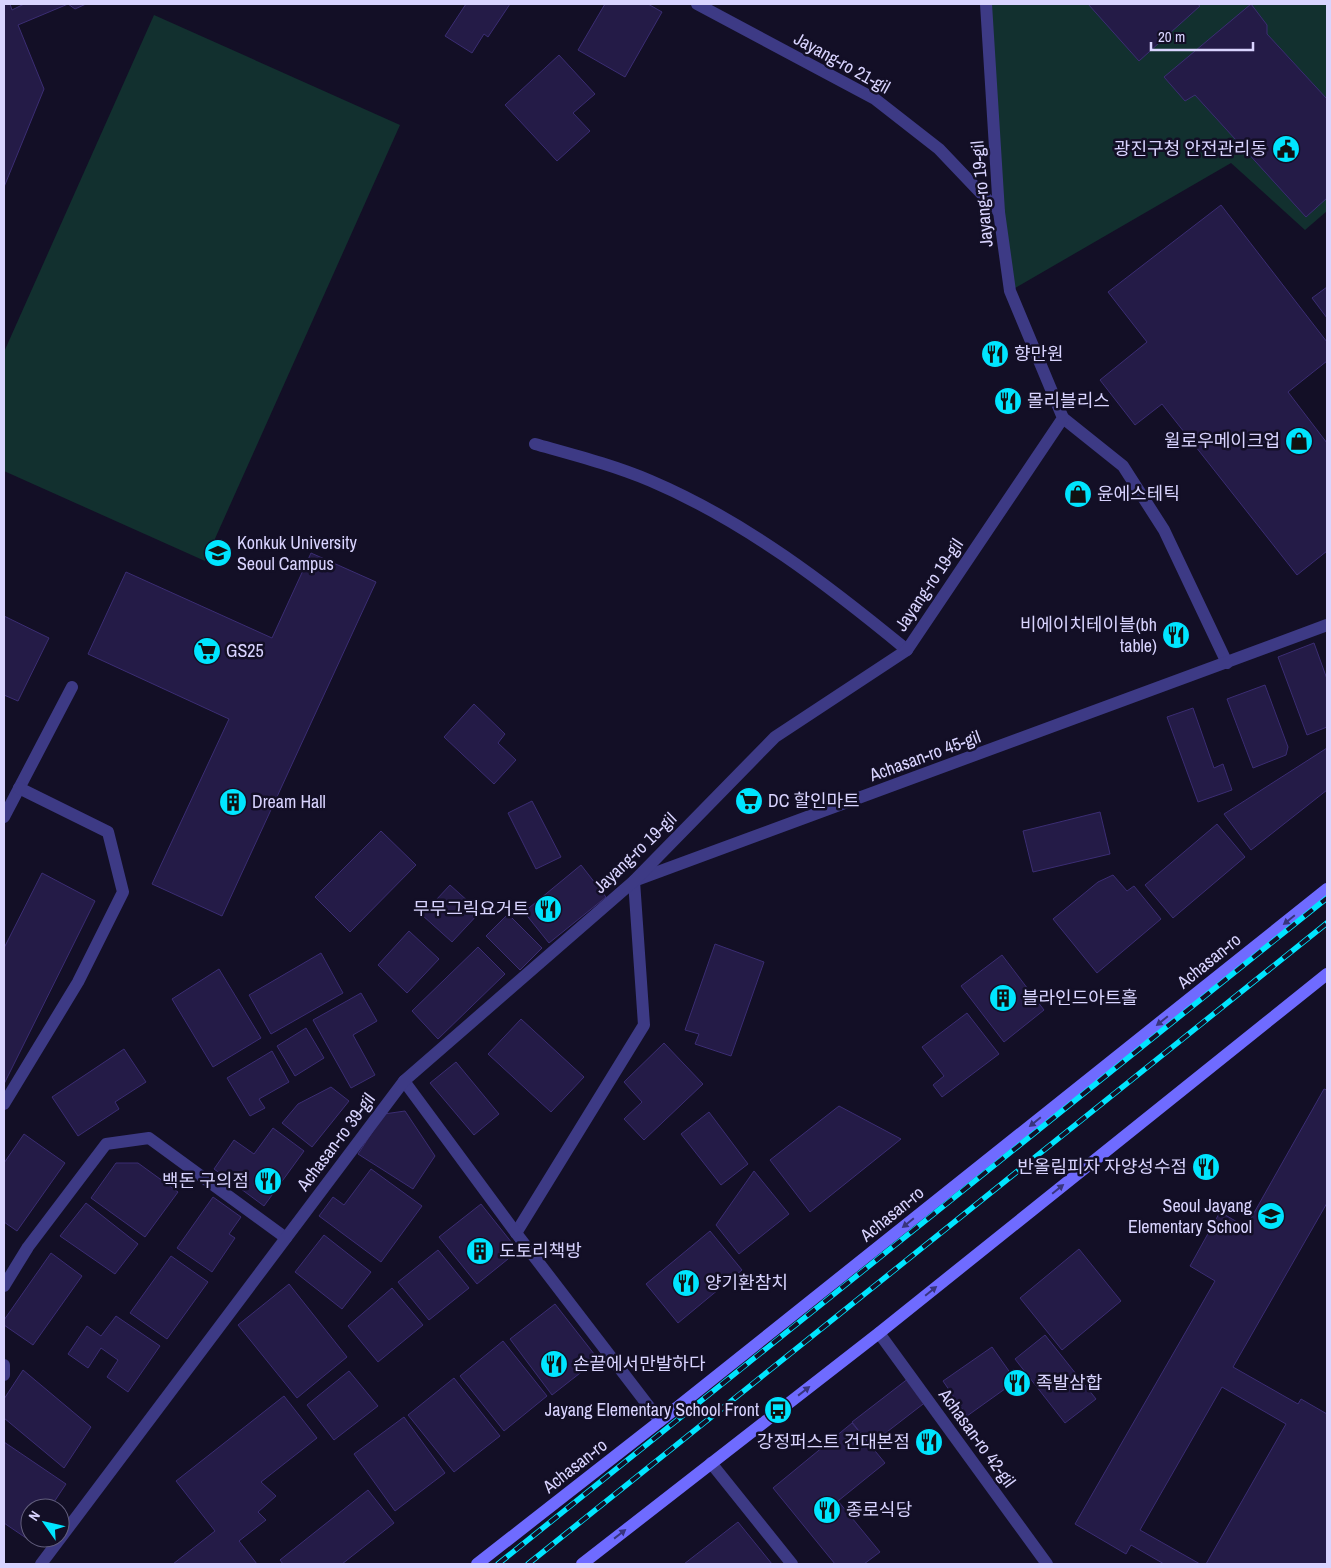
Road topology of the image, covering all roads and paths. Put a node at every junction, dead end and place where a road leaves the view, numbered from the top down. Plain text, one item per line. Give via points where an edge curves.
1 (697, 4) edge
2 (986, 4) edge
3 (999, 212) junction
4 (1063, 418) junction
5 (535, 444) dead end
6 (1327, 625) edge
7 (907, 650) junction
8 (1227, 663) junction
9 (72, 687) dead end
10 (19, 788) junction
11 (4, 817) edge
12 (634, 880) junction
13 (1327, 889) edge
14 (1327, 974) edge
15 (404, 1081) junction
16 (4, 1104) edge
17 (516, 1233) junction
18 (286, 1238) junction
19 (4, 1286) edge
20 (879, 1333) junction
21 (4, 1365) edge
22 (4, 1375) edge
23 (660, 1421) junction
24 (711, 1463) junction
25 (40, 1564) edge
26 (477, 1564) edge
27 (582, 1564) edge
28 (792, 1564) edge
29 (1047, 1564) edge

1 - 3 street, Jayang-ro 21-gil via 875,98 939,149
2 - 3 street, Jayang-ro 19-gil
3 - 4 street, Jayang-ro 19-gil via 1010,291
4 - 7 street, Jayang-ro 19-gil
4 - 8 street via 1123,466 1164,530
5 - 7 street via 601,462 683,497 807,572 847,600
6 - 8 street, Achasan-ro 45-gil
7 - 12 street, Jayang-ro 19-gil via 775,737
8 - 12 street, Achasan-ro 45-gil
9 - 10 street
10 - 11 street
10 - 16 street via 108,832 123,892 78,982
12 - 15 street, Jayang-ro 19-gil
12 - 17 street via 644,1025
13 -> 23 main road, Achasan-ro
20 -> 14 main road
15 - 17 street
15 - 18 street, Achasan-ro 39-gil
17 - 23 street
18 - 19 street via 149,1138 106,1144 28,1247
18 - 25 street, Achasan-ro 39-gil
24 -> 20 main road
20 - 29 street, Achasan-ro 42-gil
21 - 22 street
23 - 26 main road, Achasan-ro
27 -> 24 main road
24 - 28 street

